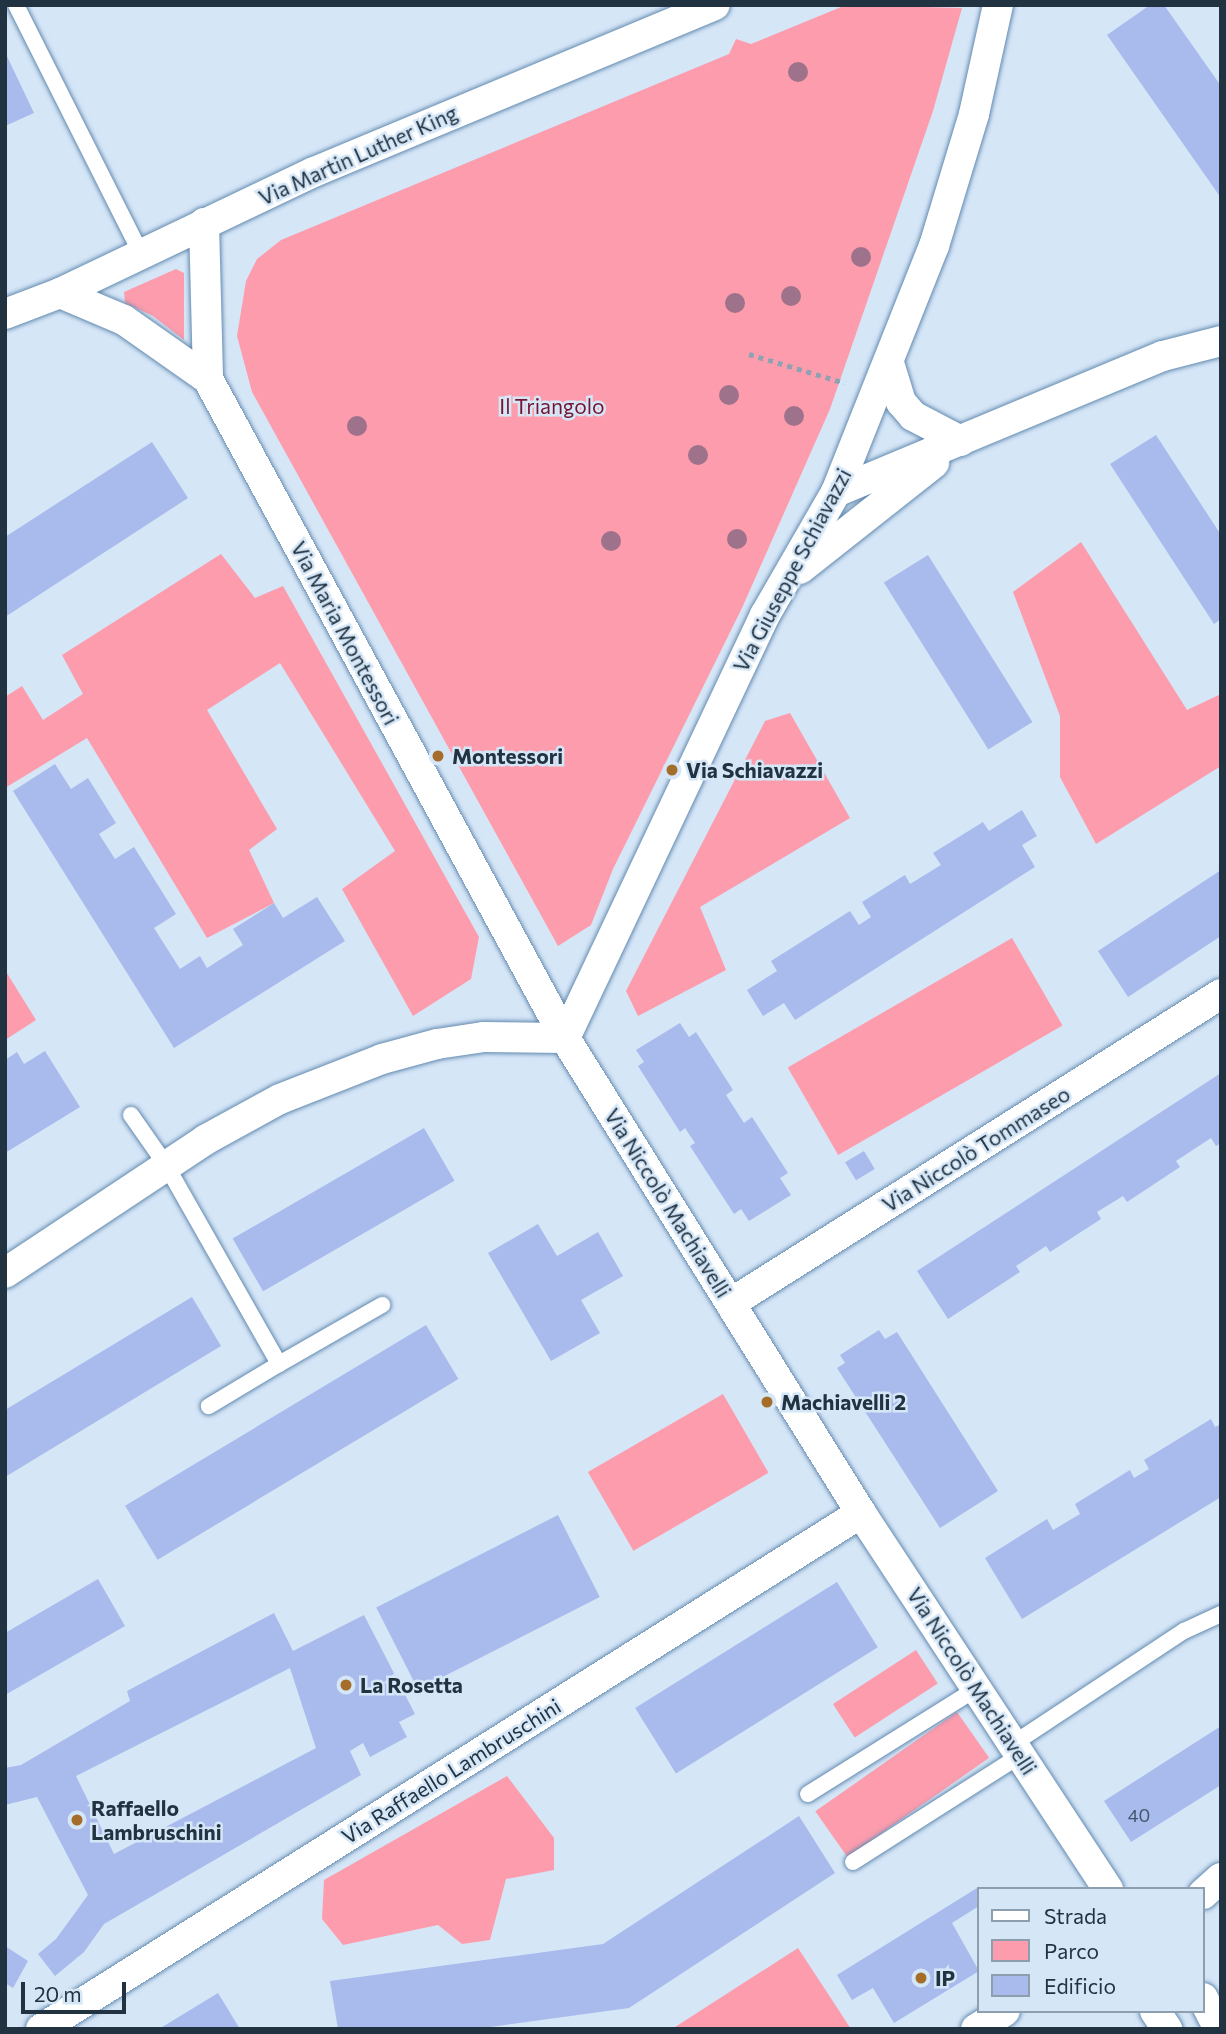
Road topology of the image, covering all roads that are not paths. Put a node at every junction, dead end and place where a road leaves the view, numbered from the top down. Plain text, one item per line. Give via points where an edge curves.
1 (16, 5) edge
2 (715, 5) edge
3 (998, 5) edge
4 (204, 223) junction
5 (141, 254) junction
6 (60, 293) junction
7 (5, 314) edge
8 (1221, 341) edge
9 (889, 363) junction
10 (208, 379) junction
11 (961, 441) junction
12 (836, 492) junction
13 (787, 579) junction
14 (1221, 994) edge
15 (565, 1038) junction
16 (131, 1115) dead end
17 (166, 1165) junction
18 (5, 1273) edge
19 (731, 1303) junction
20 (382, 1305) dead end
21 (279, 1364) junction
22 (209, 1406) dead end
23 (861, 1513) junction
24 (1221, 1614) edge
25 (976, 1689) junction
26 (1017, 1749) junction
27 (808, 1794) dead end
28 (853, 1862) dead end
29 (1221, 1878) edge
30 (1107, 1887) edge
31 (1205, 1892) edge
32 (1205, 2002) edge
33 (1002, 2013) edge
34 (1156, 2013) edge
35 (41, 2029) edge
36 (976, 2029) edge
37 (1167, 2029) edge
38 (1219, 2029) edge

1 - 5 lane
2 - 4 street, Via Martin Luther King via 412,130
3 - 9 street, Via Giuseppe Schiavazzi via 950,197
4 - 5 street, Via Martin Luther King
4 - 10 street
5 - 6 street, Via Martin Luther King
6 - 7 street, Via Martin Luther King
6 - 10 street, Via Maria Montessori via 124,320
8 - 11 street via 1163,356
9 - 11 street via 901,402 913,416
9 - 12 street, Via Giuseppe Schiavazzi
10 - 15 street, Via Maria Montessori
11 - 12 street
11 - 13 street
12 - 13 street, Via Giuseppe Schiavazzi
13 - 15 street, Via Giuseppe Schiavazzi
14 - 19 street, Via Niccolò Tommaseo
15 - 17 street via 484,1037 382,1059 280,1099
15 - 19 street, Via Niccolò Machiavelli
16 - 17 lane
17 - 18 street
17 - 21 lane
19 - 23 street, Via Niccolò Machiavelli
20 - 21 lane
21 - 22 lane
23 - 25 street, Via Niccolò Machiavelli
23 - 35 street, Via Raffaello Lambruschini
24 - 26 lane via 1184,1631
25 - 26 street, Via Niccolò Machiavelli
25 - 27 lane
26 - 28 lane
26 - 30 street, Via Niccolò Machiavelli
29 - 31 street
32 - 38 street
33 - 36 street
34 - 37 street

